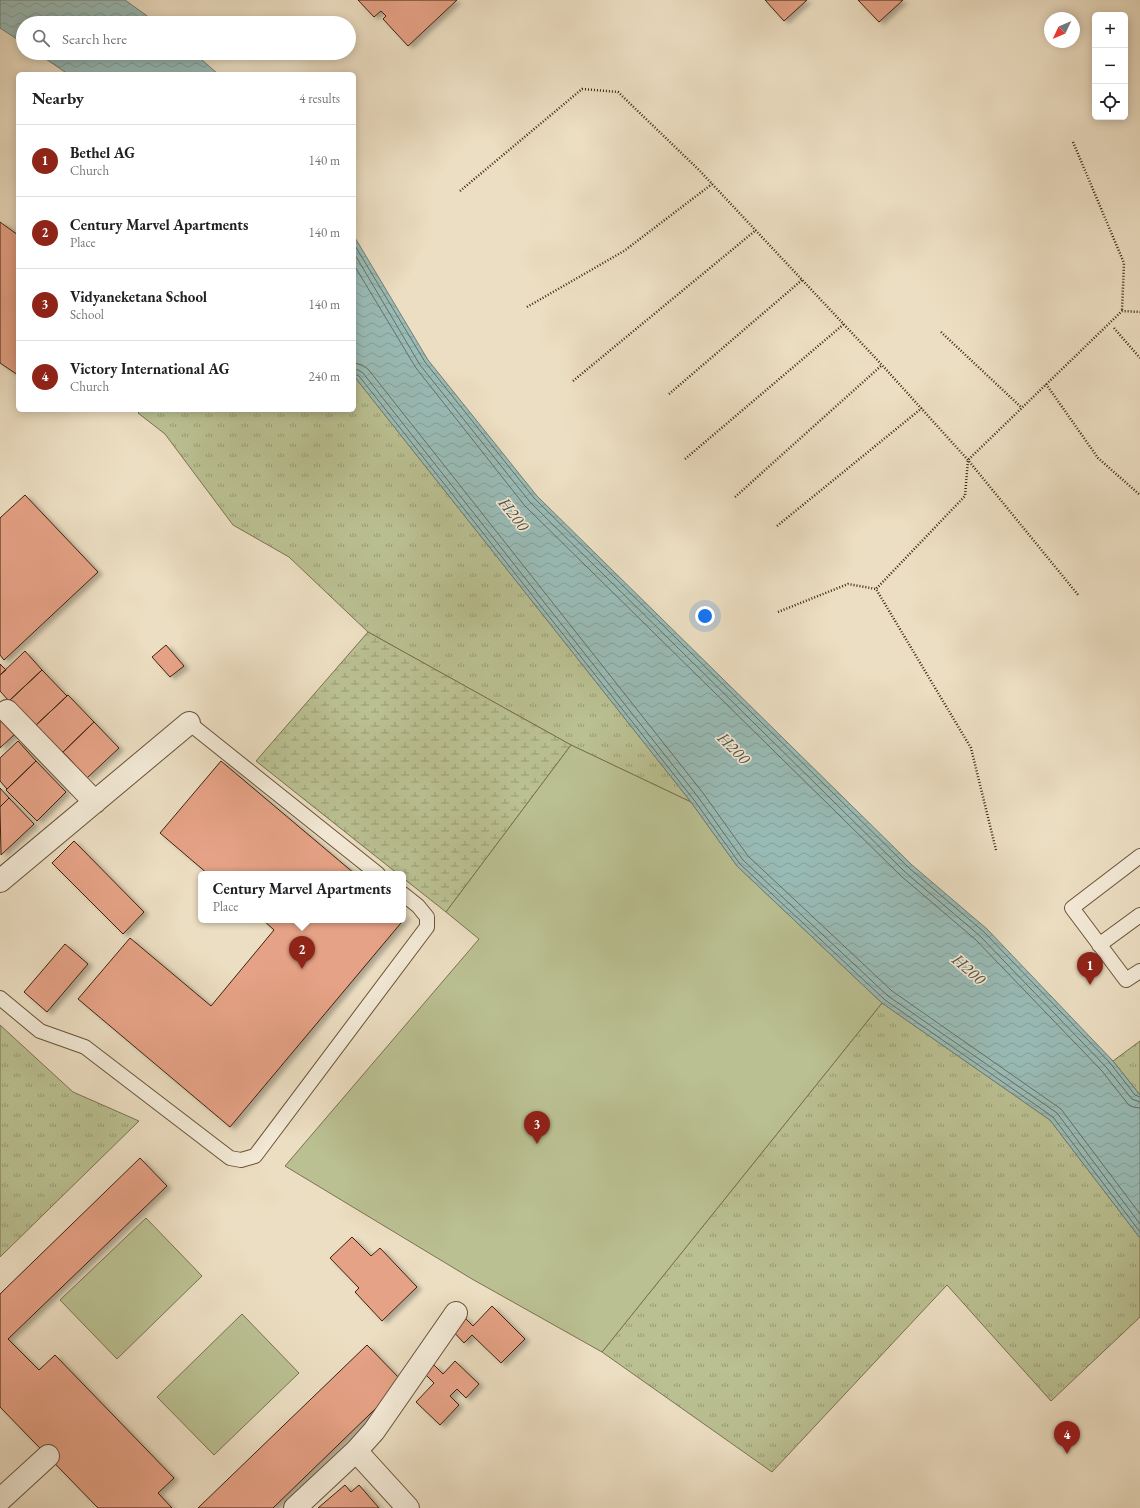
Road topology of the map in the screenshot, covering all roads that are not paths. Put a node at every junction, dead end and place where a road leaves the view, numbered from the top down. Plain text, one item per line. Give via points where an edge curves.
1 (7, 711) dead end
2 (189, 723) joint
3 (95, 802) junction
4 (1140, 856) edge
5 (374, 871) edge
6 (2, 875) edge
7 (406, 896) edge
8 (1140, 915) edge
9 (1099, 945) junction
10 (1140, 971) edge
11 (0, 998) edge
12 (456, 1313) dead end
13 (356, 1451) junction
14 (48, 1456) dead end
15 (0, 1500) edge
16 (295, 1508) edge
17 (408, 1508) edge

1 - 3 street
2 - 3 street
2 - 5 lane
3 - 6 street
4 - 9 lane via 1072,908
7 - 11 lane via 427,917 427,927 255,1156 241,1160 230,1158 85,1047 40,1031
8 - 9 lane
9 - 10 lane via 1126,980
12 - 13 street via 374,1431
13 - 16 street
13 - 17 street
14 - 15 street

